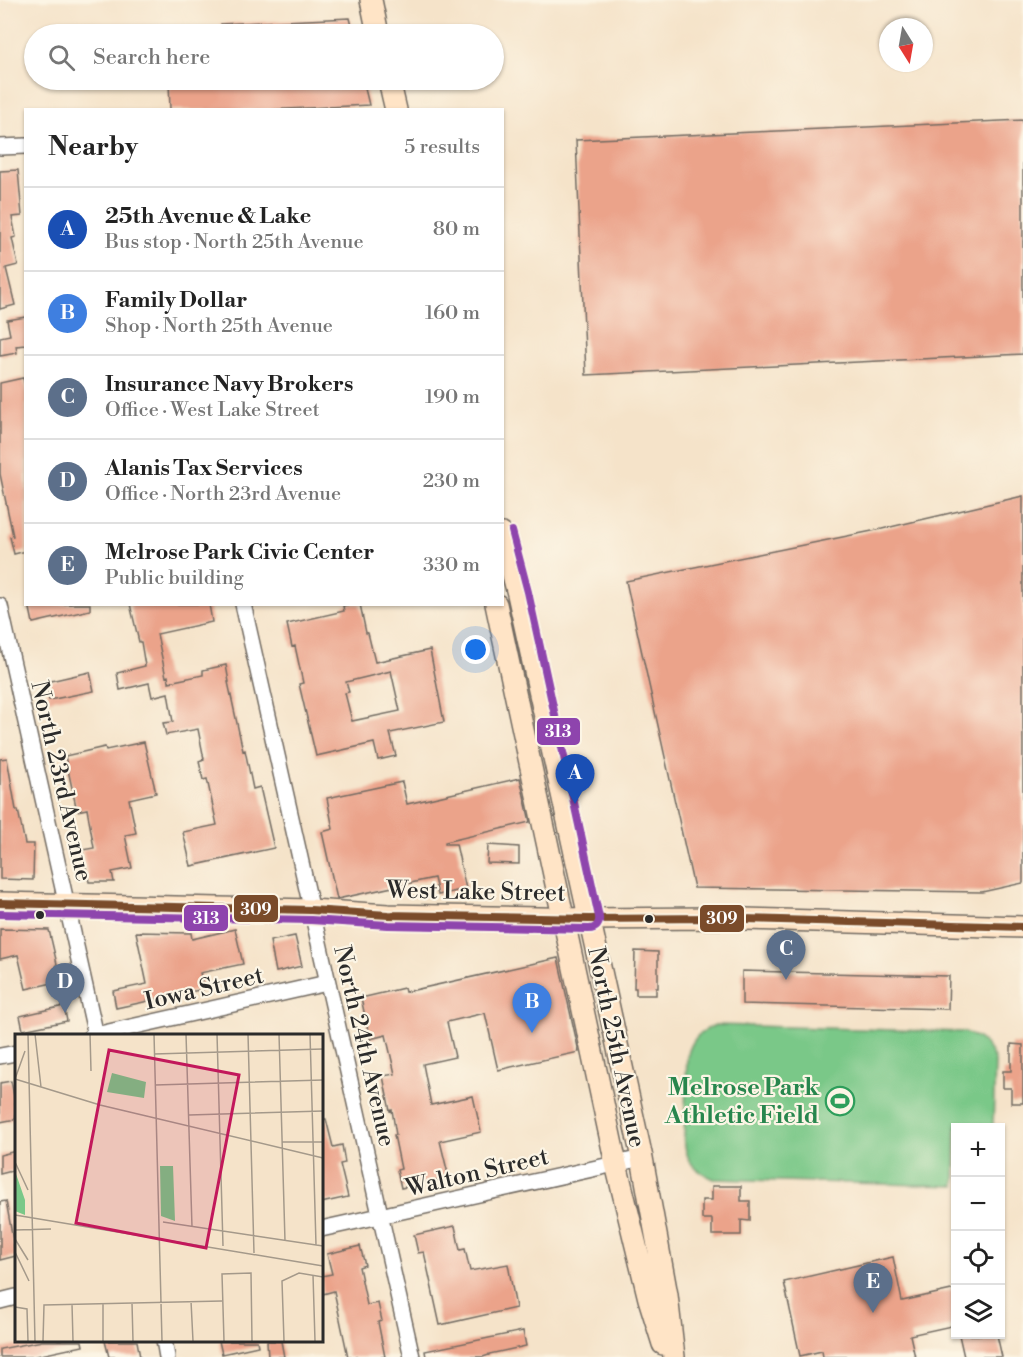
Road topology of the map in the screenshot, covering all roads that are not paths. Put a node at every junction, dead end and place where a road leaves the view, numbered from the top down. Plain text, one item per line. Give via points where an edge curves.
1 (371, 0) edge
2 (376, 24) edge
3 (391, 90) edge
4 (396, 108) edge
5 (24, 146) edge
6 (0, 147) edge
7 (504, 542) edge
8 (0, 606) edge
9 (243, 606) edge
10 (496, 606) edge
11 (0, 903) edge
12 (67, 906) junction
13 (311, 910) junction
14 (563, 918) junction
15 (589, 919) junction
16 (1023, 927) edge
17 (327, 983) junction
18 (94, 1034) edge
19 (103, 1034) edge
20 (15, 1053) edge
21 (0, 1056) edge
22 (642, 1158) junction
23 (616, 1164) junction
24 (380, 1216) junction
25 (322, 1229) edge
26 (15, 1298) edge
27 (0, 1301) edge
28 (164, 1342) edge
29 (167, 1357) edge
30 (412, 1357) edge
31 (667, 1357) edge
32 (674, 1357) edge

1 - 2 main road
3 - 4 main road
5 - 6 street
7 - 15 main road, North 25th Avenue
8 - 12 street, North 23rd Avenue
9 - 13 street, North 24th Avenue
10 - 14 main road, North 25th Avenue
11 - 12 main road, West Lake Street
12 - 13 main road, West Lake Street
12 - 18 street, North 23rd Avenue
13 - 14 main road, West Lake Street
13 - 17 street, North 24th Avenue
14 - 15 main road, West Lake Street
14 - 23 main road, North 25th Avenue
15 - 16 main road, West Lake Street via 721,918
15 - 22 main road, North 25th Avenue
17 - 19 street, Iowa Street
17 - 24 street, North 24th Avenue
20 - 21 street
22 - 23 street, Walton Street
22 - 32 main road, North 25th Avenue
23 - 24 street, Walton Street
23 - 31 main road, North 25th Avenue
24 - 25 street, Walton Street
24 - 30 street, North 24th Avenue
26 - 27 street
28 - 29 street

